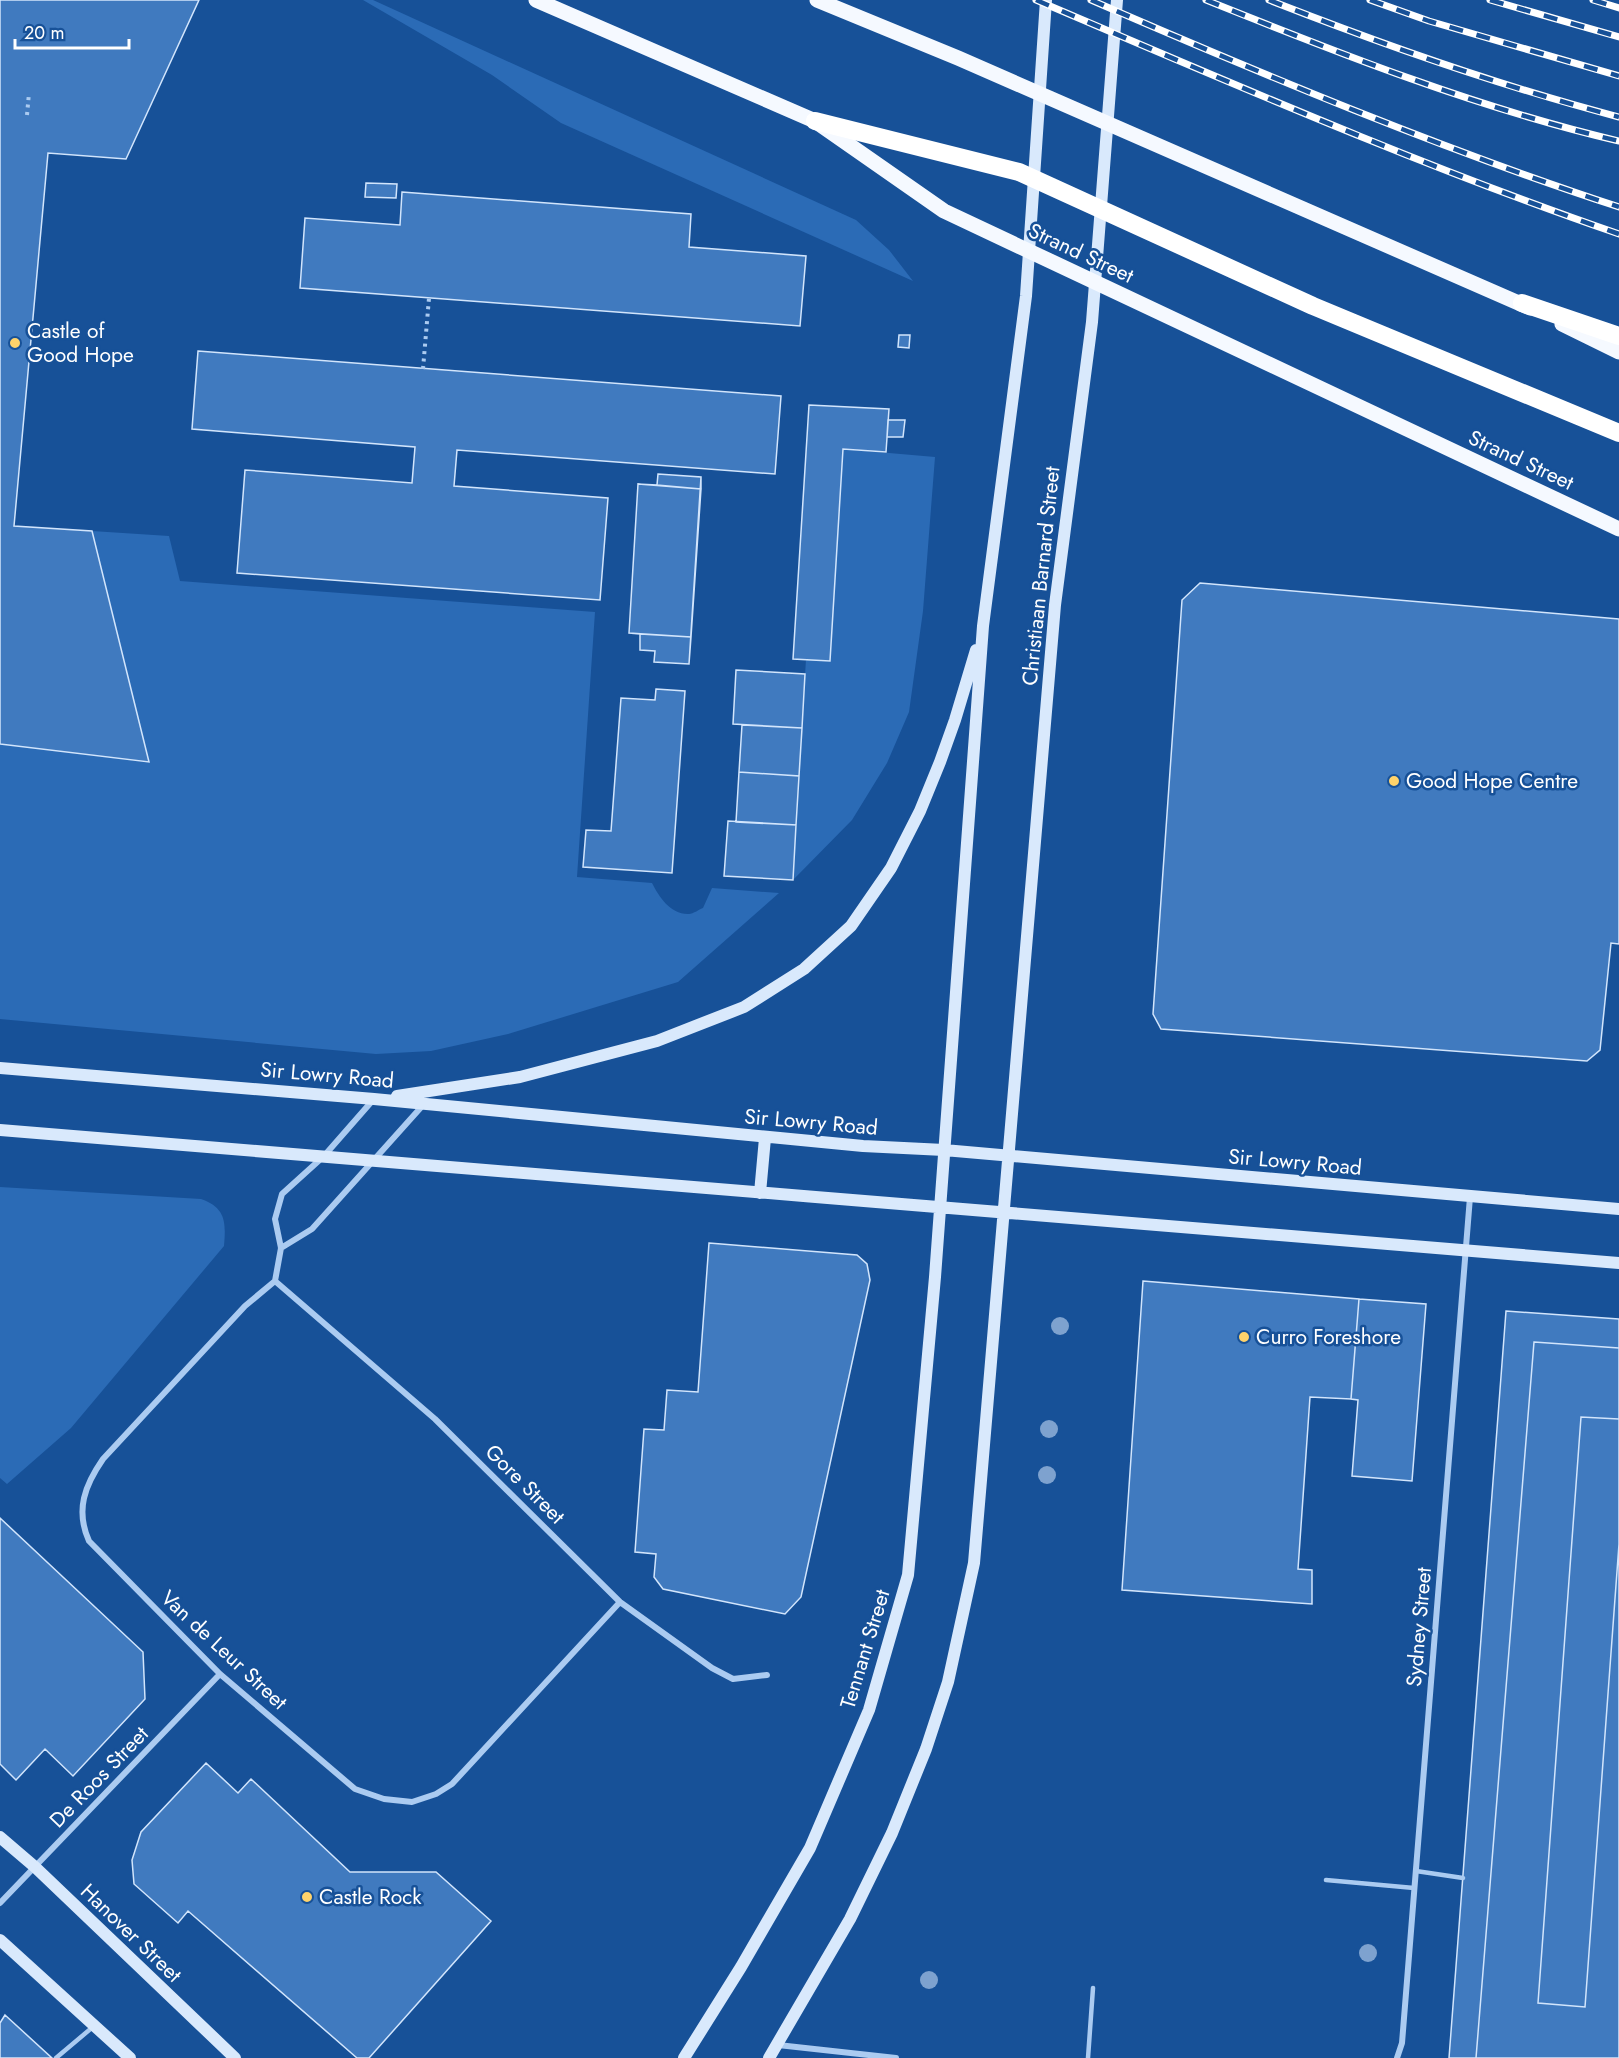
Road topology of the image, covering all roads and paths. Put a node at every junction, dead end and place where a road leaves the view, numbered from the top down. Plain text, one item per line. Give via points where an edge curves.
1 (536, 0) edge
2 (817, 0) edge
3 (1047, 0) edge
4 (1117, 0) edge
5 (29, 93) dead end
6 (27, 115) dead end
7 (815, 121) junction
8 (429, 298) dead end
9 (1521, 303) junction
10 (1619, 336) edge
11 (1619, 352) edge
12 (423, 369) dead end
13 (1619, 433) edge
14 (1619, 529) edge
15 (983, 626) junction
16 (0, 1068) edge
17 (374, 1099) junction
18 (424, 1103) junction
19 (0, 1130) edge
20 (765, 1138) junction
21 (944, 1150) junction
22 (324, 1156) junction
23 (1009, 1156) junction
24 (373, 1159) junction
25 (760, 1192) junction
26 (1470, 1197) junction
27 (939, 1208) junction
28 (1619, 1209) edge
29 (1004, 1213) junction
30 (281, 1248) junction
31 (1466, 1251) junction
32 (1619, 1263) edge
33 (275, 1281) junction
34 (620, 1602) junction
35 (220, 1674) junction
36 (767, 1675) dead end
37 (0, 1837) edge
38 (35, 1867) junction
39 (1416, 1871) junction
40 (1463, 1878) dead end
41 (1326, 1880) dead end
42 (1414, 1888) junction
43 (0, 1903) edge
44 (0, 1940) edge
45 (1093, 1988) dead end
46 (94, 2026) junction
47 (778, 2045) junction
48 (56, 2058) edge
49 (130, 2058) edge
50 (235, 2058) edge
51 (684, 2058) edge
52 (770, 2058) edge
53 (896, 2058) edge
54 (1088, 2058) edge
55 (1397, 2058) edge

1 - 7 main road, Strand Street
2 - 9 main road
3 - 15 main road via 1026,296
4 - 23 main road, Christiaan Barnard Street via 1092,322 1055,605
5 - 6 path
7 - 13 highway via 1019,172 1313,306
7 - 14 main road, Strand Street via 944,211
8 - 12 path
9 - 10 highway
9 - 11 main road
15 - 17 main road via 940,762 891,868 851,926 804,969 744,1007 657,1041 520,1077
15 - 21 main road
16 - 17 main road, Sir Lowry Road
17 - 18 main road, Sir Lowry Road
17 - 22 street
18 - 20 main road, Sir Lowry Road
18 - 24 street
19 - 22 main road
20 - 21 main road, Sir Lowry Road
20 - 25 main road
21 - 23 main road, Sir Lowry Road
21 - 27 main road, Tennant Street
22 - 24 main road
22 - 30 street via 282,1194 275,1219
23 - 26 main road, Sir Lowry Road
23 - 29 main road, Christiaan Barnard Street
24 - 25 main road
24 - 30 street via 312,1229
25 - 27 main road
26 - 28 main road, Sir Lowry Road
26 - 31 street, Sydney Street
27 - 29 main road
27 - 51 main road, Tennant Street via 908,1575 878,1682 810,1848
29 - 31 main road
29 - 47 main road via 974,1563 948,1682 892,1833 850,1919
30 - 33 street
31 - 32 main road
31 - 39 street, Sydney Street
33 - 34 street, Gore Street via 435,1419
33 - 35 street, Van de Leur Street via 245,1306 103,1459 84,1495 82,1516 89,1541
34 - 35 street, Van de Leur Street via 452,1784 412,1802 384,1799 356,1789
34 - 36 street, Gore Street via 733,1679
35 - 38 street, De Roos Street
37 - 38 main road, Hanover Street
38 - 43 street, De Roos Street
38 - 50 main road, Hanover Street
39 - 40 lane
39 - 42 street, Sydney Street
41 - 42 lane
42 - 55 street, Sydney Street via 1402,2043
44 - 46 main road
45 - 54 lane
46 - 48 lane
46 - 49 main road
47 - 52 main road
47 - 53 street

